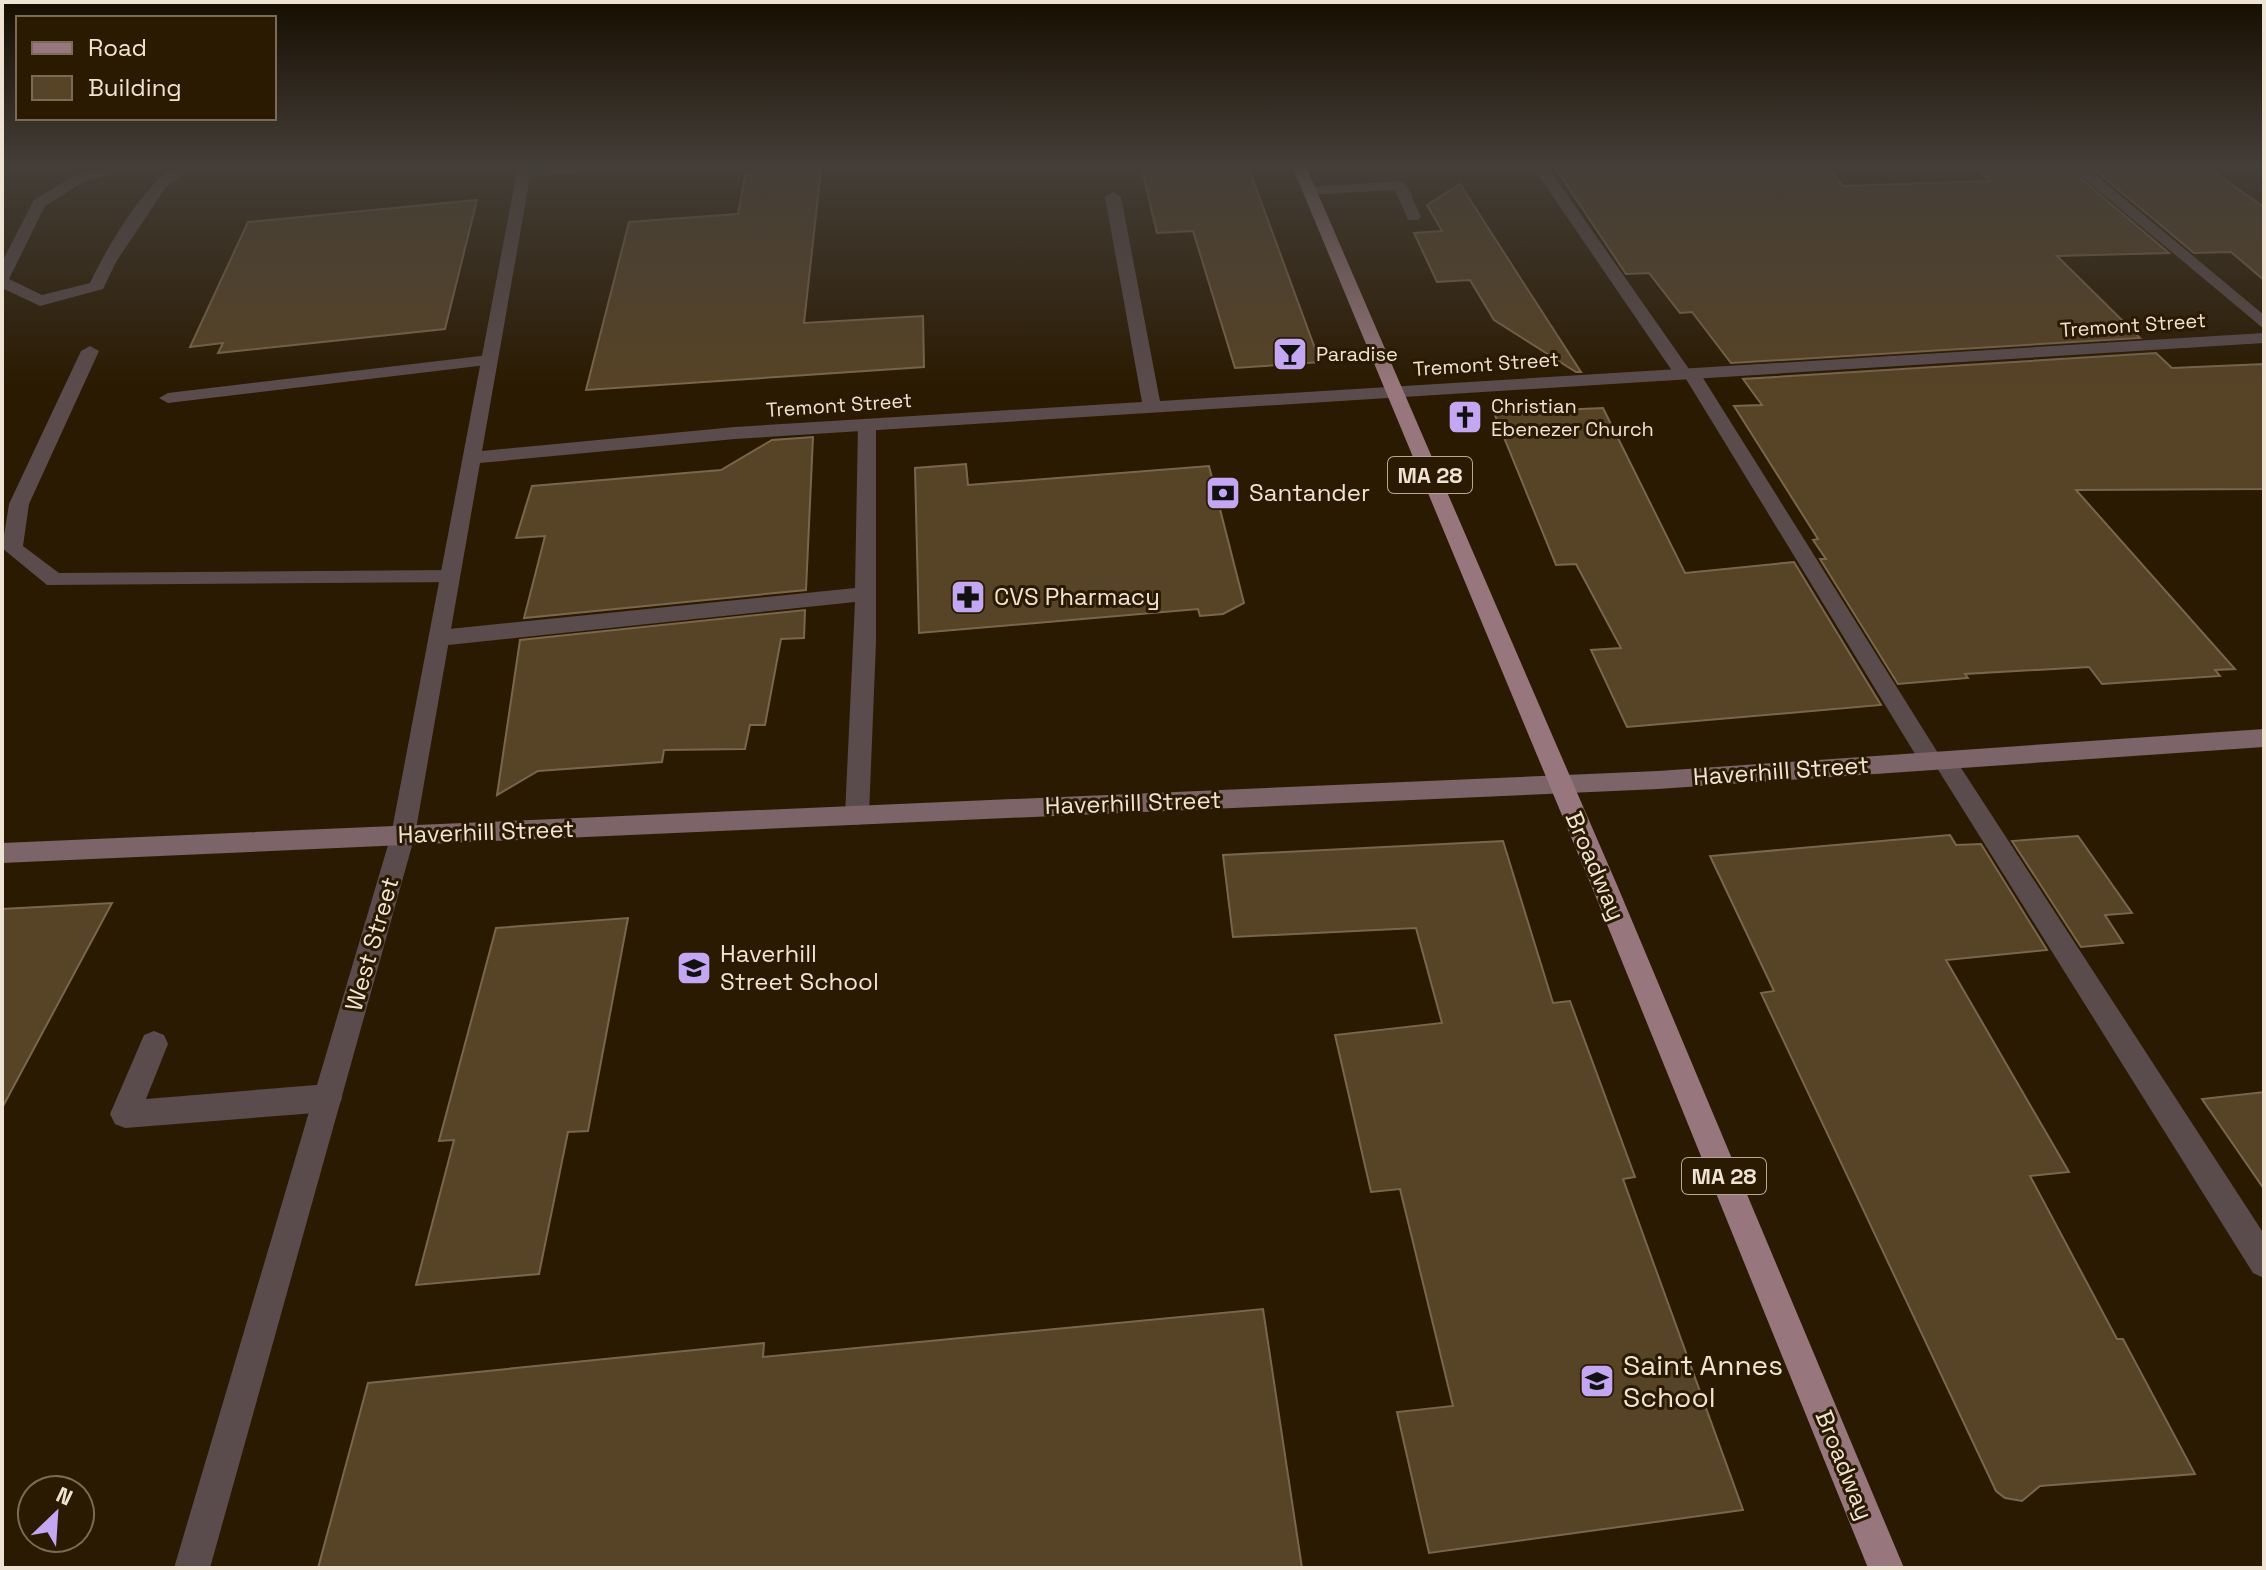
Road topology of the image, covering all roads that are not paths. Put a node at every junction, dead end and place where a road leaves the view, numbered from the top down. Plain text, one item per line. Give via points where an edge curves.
1 (22, 239) edge
2 (123, 239) edge
3 (511, 239) edge
4 (1121, 239) edge
5 (1330, 239) edge
6 (1591, 239) edge
7 (2163, 239) edge
8 (2, 280) edge
9 (2264, 324) edge
10 (2264, 338) edge
11 (90, 351) dead end
12 (489, 360) junction
13 (1688, 374) junction
14 (1395, 392) junction
15 (168, 398) dead end
16 (1152, 407) junction
17 (867, 425) junction
18 (471, 458) junction
19 (450, 577) junction
20 (866, 594) junction
21 (439, 638) junction
22 (2264, 738) edge
23 (1937, 761) junction
24 (1561, 785) junction
25 (857, 815) junction
26 (403, 835) junction
27 (2, 853) edge
28 (154, 1044) dead end
29 (328, 1098) junction
30 (2264, 1262) edge
31 (192, 1568) edge
32 (1886, 1568) edge

1 - 8 street
2 - 8 street via 97,286 40,301
3 - 12 street, West Street
4 - 16 street
5 - 14 main road, Broadway / MA 28
6 - 13 street
7 - 9 street
10 - 13 street, Tremont Street
11 - 19 street via 19,504 12,548 54,580
12 - 15 street
12 - 18 street, West Street
13 - 14 street, Tremont Street
13 - 23 street
14 - 16 street, Tremont Street
14 - 24 main road, Broadway / MA 28
16 - 17 street, Tremont Street
17 - 18 street, Tremont Street
17 - 20 street
18 - 19 street, West Street
19 - 21 street, West Street
20 - 21 street
20 - 25 street
21 - 26 street, West Street
22 - 23 main road, Haverhill Street
23 - 24 main road, Haverhill Street
23 - 30 street
24 - 25 main road, Haverhill Street
24 - 32 main road, Broadway / MA 28
25 - 26 main road, Haverhill Street
26 - 27 main road, Haverhill Street
26 - 29 street, West Street
28 - 29 street via 125,1114
29 - 31 street, West Street

